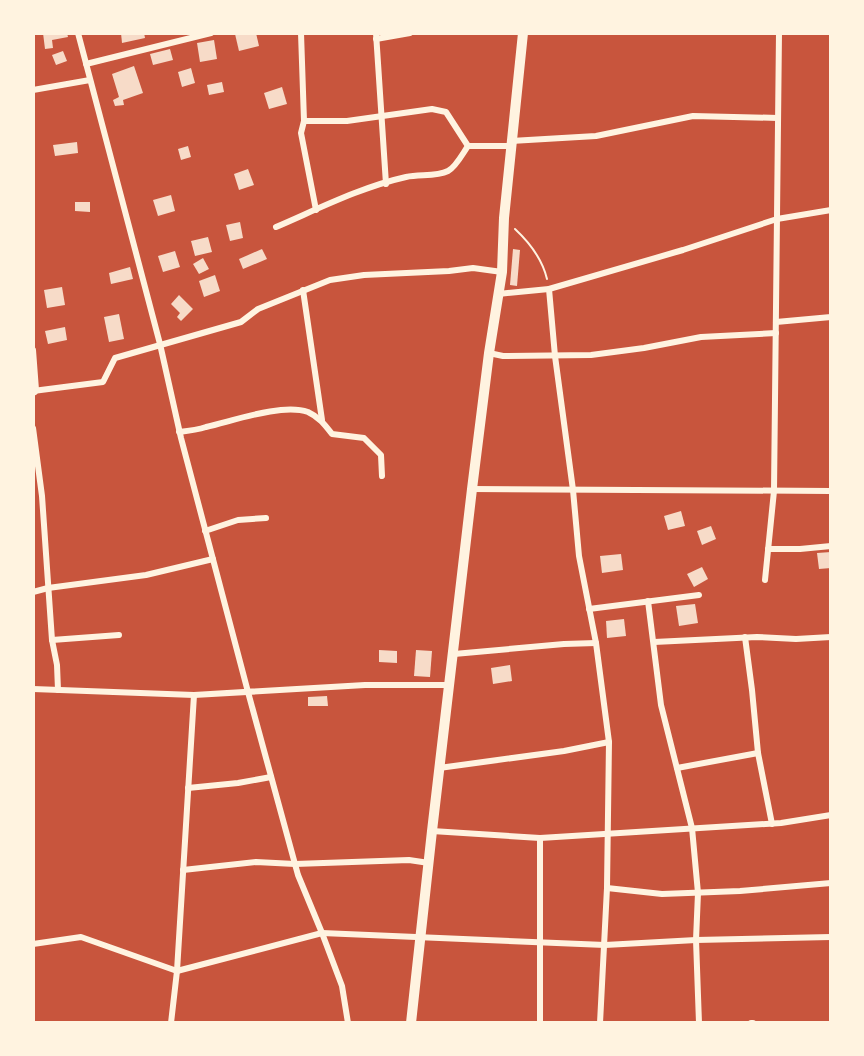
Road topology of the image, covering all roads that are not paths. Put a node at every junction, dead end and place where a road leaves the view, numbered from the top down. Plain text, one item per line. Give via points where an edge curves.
1 (78, 33) edge
2 (211, 33) edge
3 (301, 33) edge
4 (410, 33) edge
5 (523, 33) edge
6 (779, 33) edge
7 (376, 36) edge
8 (86, 64) junction
9 (90, 80) junction
10 (33, 90) edge
11 (380, 116) junction
12 (778, 118) junction
13 (304, 121) junction
14 (511, 143) junction
15 (468, 146) junction
16 (386, 184) junction
17 (316, 210) junction
18 (831, 210) edge
19 (777, 219) junction
20 (276, 227) dead end
21 (502, 272) junction
22 (549, 289) junction
23 (303, 290) junction
24 (498, 294) junction
25 (831, 317) edge
26 (776, 322) junction
27 (776, 333) junction
28 (160, 344) junction
29 (33, 350) edge
30 (489, 353) junction
31 (555, 356) junction
32 (34, 392) edge
33 (322, 420) junction
34 (33, 428) edge
35 (179, 432) junction
36 (35, 452) edge
37 (382, 475) dead end
38 (472, 489) junction
39 (573, 490) junction
40 (774, 491) junction
41 (831, 491) edge
42 (43, 512) junction
43 (33, 514) edge
44 (267, 518) dead end
45 (205, 531) junction
46 (831, 547) edge
47 (768, 549) junction
48 (213, 559) junction
49 (765, 580) dead end
50 (48, 588) junction
51 (33, 592) edge
52 (699, 595) dead end
53 (648, 601) junction
54 (590, 609) junction
55 (119, 635) dead end
56 (745, 637) junction
57 (831, 637) edge
58 (52, 640) junction
59 (654, 642) junction
60 (596, 643) junction
61 (454, 654) junction
62 (449, 685) junction
63 (33, 689) edge
64 (58, 690) junction
65 (248, 692) junction
66 (194, 695) junction
67 (609, 742) junction
68 (758, 753) junction
69 (439, 768) junction
70 (677, 768) junction
71 (271, 777) junction
72 (188, 788) junction
73 (831, 815) edge
74 (772, 824) junction
75 (692, 828) junction
76 (432, 831) junction
77 (609, 833) junction
78 (540, 838) junction
79 (429, 863) junction
80 (295, 864) junction
81 (183, 870) junction
82 (831, 883) edge
83 (607, 888) junction
84 (698, 893) junction
85 (322, 933) junction
86 (831, 937) edge
87 (421, 938) junction
88 (696, 940) junction
89 (540, 943) junction
90 (33, 944) edge
91 (605, 946) junction
92 (177, 971) junction
93 (172, 1023) edge
94 (348, 1023) edge
95 (411, 1023) edge
96 (540, 1023) edge
97 (600, 1023) edge
98 (699, 1023) edge

1 - 8 street
2 - 8 street
3 - 13 street
4 - 7 street
5 - 14 highway
6 - 12 street
7 - 11 street
8 - 9 street
9 - 10 street
9 - 28 street
11 - 13 street
11 - 15 street via 432,109 446,112
11 - 16 street
12 - 14 street via 692,116 596,136
12 - 19 street
13 - 17 street via 301,133
14 - 15 street
14 - 21 highway
15 - 16 street via 451,170
16 - 17 street
17 - 20 street
18 - 19 street
19 - 22 street
19 - 26 street
21 - 23 street via 473,268 364,275
21 - 24 highway
22 - 24 street
22 - 31 street
23 - 28 street via 258,309 241,322
23 - 33 street
24 - 30 highway
25 - 26 street
26 - 27 street
27 - 31 street via 701,337 591,355
27 - 40 street
28 - 32 street via 115,358 103,382
28 - 35 street
29 - 32 street
30 - 31 street
30 - 38 highway
31 - 39 street
33 - 35 street via 307,412 285,410
33 - 37 street via 332,434 364,438 381,455
34 - 36 street
35 - 45 street
36 - 42 street
38 - 39 street
38 - 61 highway
39 - 40 street
39 - 54 street
40 - 41 street
40 - 47 street
42 - 43 street
42 - 50 street
44 - 45 street via 238,520
45 - 48 street
46 - 47 street
47 - 49 street
48 - 50 street via 146,575
48 - 65 street
50 - 51 street
50 - 58 street
52 - 53 street
53 - 54 street
53 - 59 street
54 - 60 street
55 - 58 street
56 - 57 street
56 - 59 street
56 - 68 street
58 - 64 street
59 - 70 street via 661,705
60 - 61 street
60 - 67 street
61 - 62 highway
62 - 65 street
62 - 69 highway
63 - 64 street
64 - 66 street
65 - 66 street
65 - 71 street
66 - 72 street
67 - 69 street
67 - 77 street
68 - 70 street
68 - 74 street
69 - 76 highway
70 - 75 street
71 - 72 street
71 - 80 street
72 - 81 street
73 - 74 street
74 - 75 street
75 - 77 street
75 - 84 street
76 - 78 street
76 - 79 highway
77 - 78 street
77 - 83 street
78 - 89 street
79 - 80 street
79 - 87 highway
80 - 81 street via 256,862
80 - 85 street
81 - 92 street
82 - 84 street
83 - 84 street
83 - 91 street
84 - 88 street
85 - 87 street
85 - 92 street
85 - 94 street via 342,986
86 - 88 street
87 - 89 street
87 - 95 highway
88 - 91 street
88 - 98 street
89 - 91 street
89 - 96 street
90 - 92 street via 82,937
91 - 97 street
92 - 93 street

